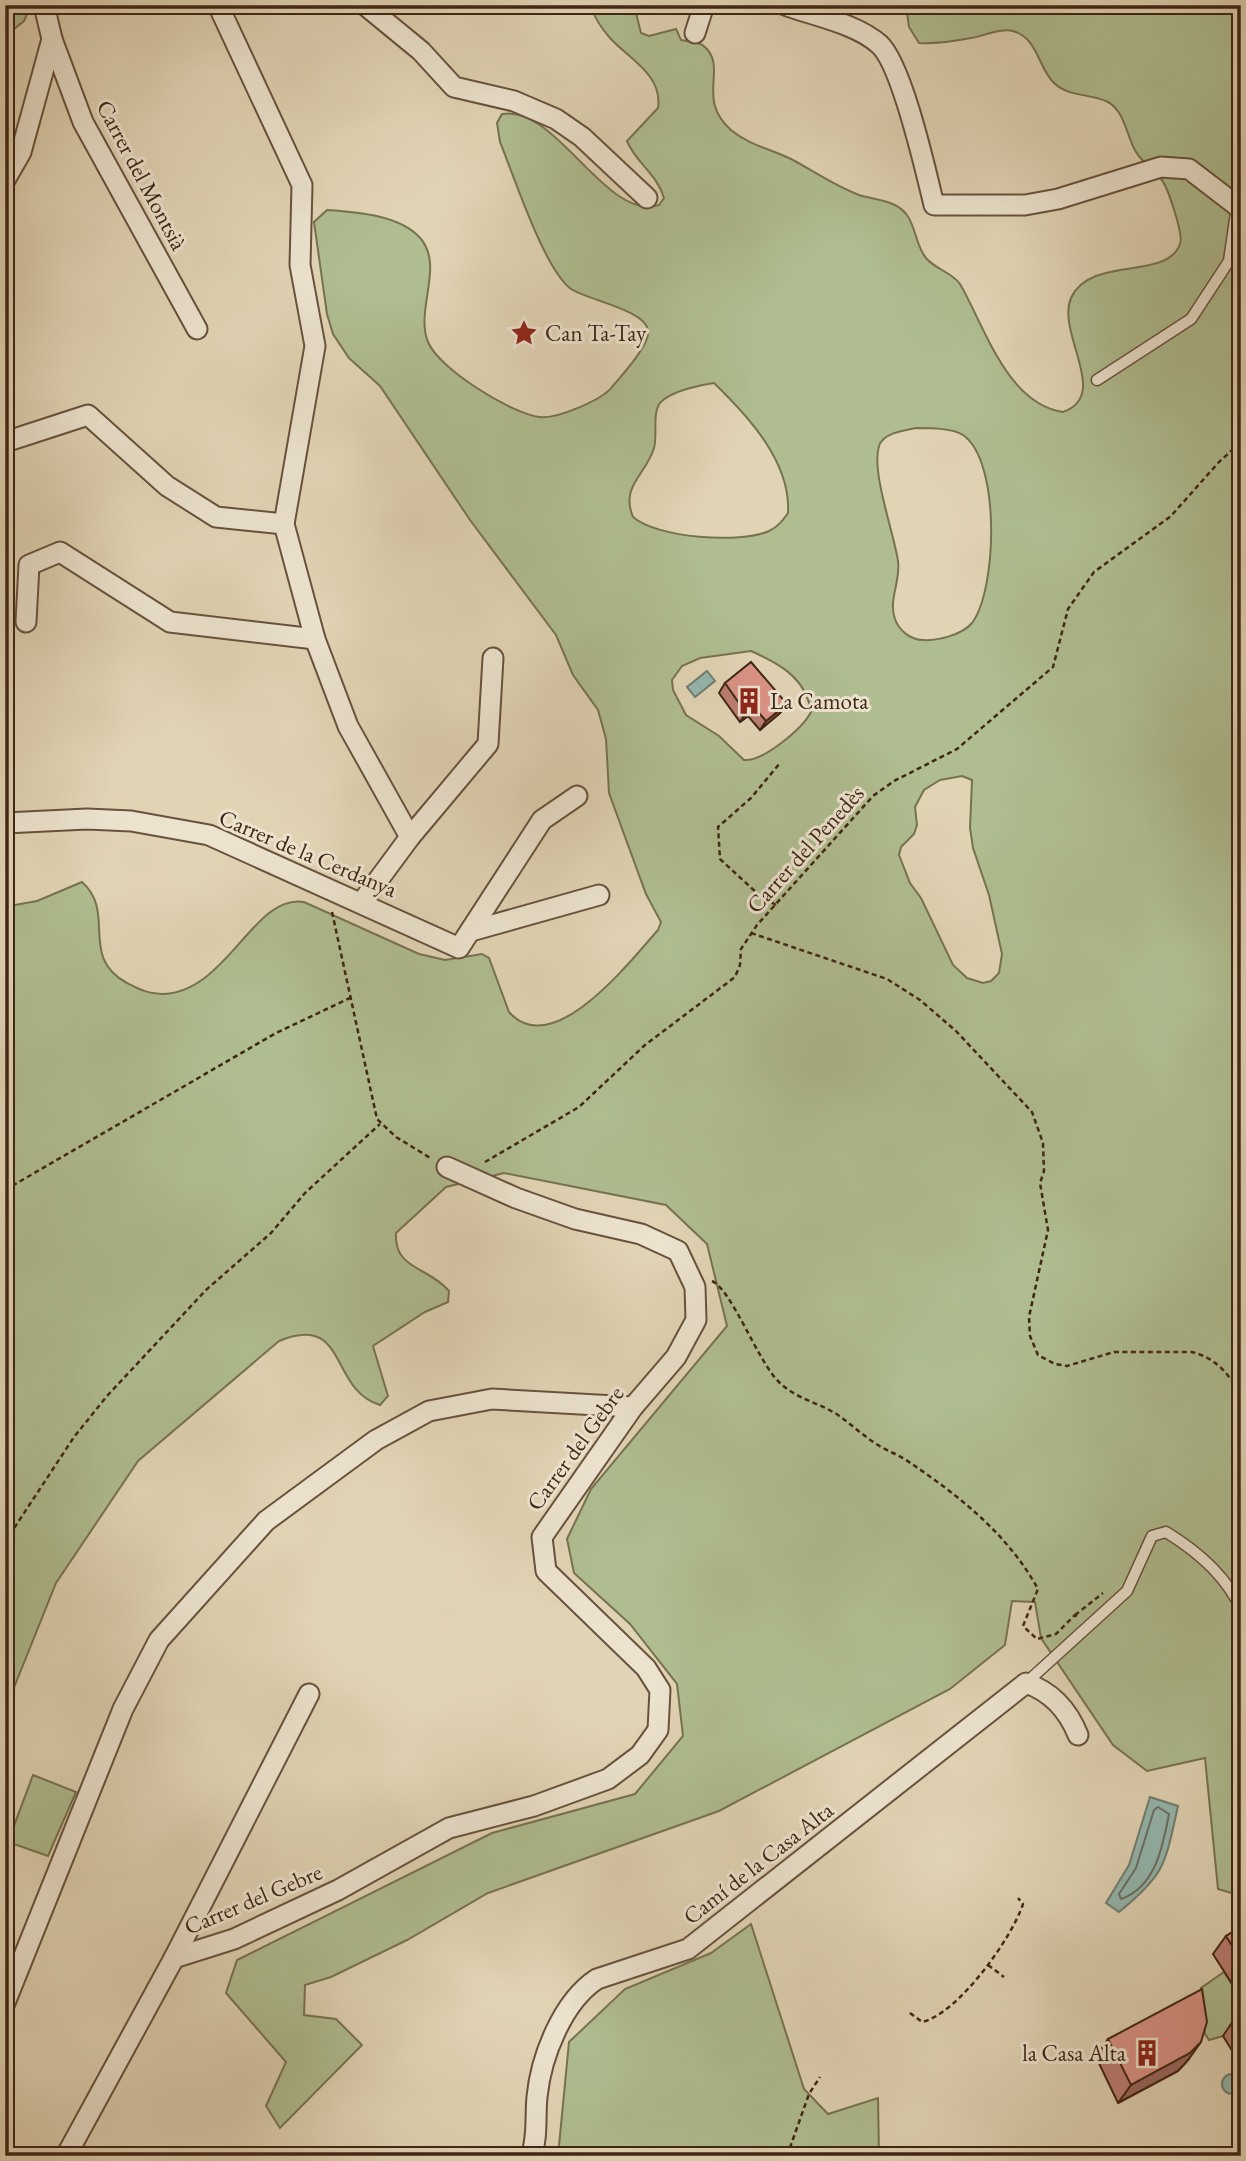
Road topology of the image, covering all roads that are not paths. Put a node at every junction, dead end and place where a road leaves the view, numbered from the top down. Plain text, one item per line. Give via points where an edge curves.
1 (44, 5) edge
2 (218, 5) edge
3 (365, 5) edge
4 (704, 5) edge
5 (785, 5) edge
6 (695, 33) dead end
7 (52, 40) junction
8 (5, 180) edge
9 (647, 198) dead end
10 (1239, 208) edge
11 (198, 328) dead end
12 (1097, 380) dead end
13 (5, 442) edge
14 (284, 524) junction
15 (26, 622) dead end
16 (315, 639) junction
17 (493, 658) dead end
18 (577, 796) dead end
19 (5, 823) edge
20 (410, 837) junction
21 (599, 895) dead end
22 (362, 902) junction
23 (471, 931) junction
24 (455, 1171) road end
25 (633, 1407) junction
26 (1241, 1609) edge
27 (1026, 1683) junction
28 (309, 1694) dead end
29 (1078, 1735) dead end
30 (174, 1958) junction
31 (5, 2003) edge
32 (66, 2156) edge
33 (531, 2156) edge

1 - 7 street, Carrer del Montsià
2 - 14 street via 302,185 300,265 315,346
3 - 9 street via 421,51 454,87 514,101 556,119
4 - 6 street
5 - 10 street via 867,35 881,46 900,85 934,205 1025,205 1161,167 1189,169
7 - 8 street via 21,152
7 - 11 street, Carrer del Montsià via 83,122
10 - 12 lane via 1228,261 1191,319
13 - 14 street via 88,415 167,486 216,517
14 - 16 street
15 - 16 street via 29,565 60,552 170,622
16 - 20 street via 348,726
17 - 20 street via 488,744
18 - 23 street via 542,820
19 - 22 street, Carrer de la Cerdanya via 131,821 209,835
20 - 22 street
21 - 23 street
22 - 23 street, Carrer de la Cerdanya via 459,948
24 - 25 street, Carrer del Gebre via 516,1198 575,1219 641,1234 678,1251 695,1287 696,1320 676,1357
25 - 30 street, Carrer del Gebre via 542,1537 547,1571 646,1668 660,1690 657,1730 640,1755 608,1779 534,1806 449,1828 315,1901 234,1939
25 - 31 street via 492,1399 429,1411 376,1440 266,1521 159,1640 122,1709
26 - 27 lane via 1219,1574 1191,1547 1166,1532 1152,1536 1127,1591
27 - 29 street via 1050,1694 1071,1717
27 - 33 street, Camí de la Casa Alta via 688,1949 584,1987 551,2043 537,2093
28 - 30 street, Carrer del Gebre
30 - 32 street, Carrer del Gebre

